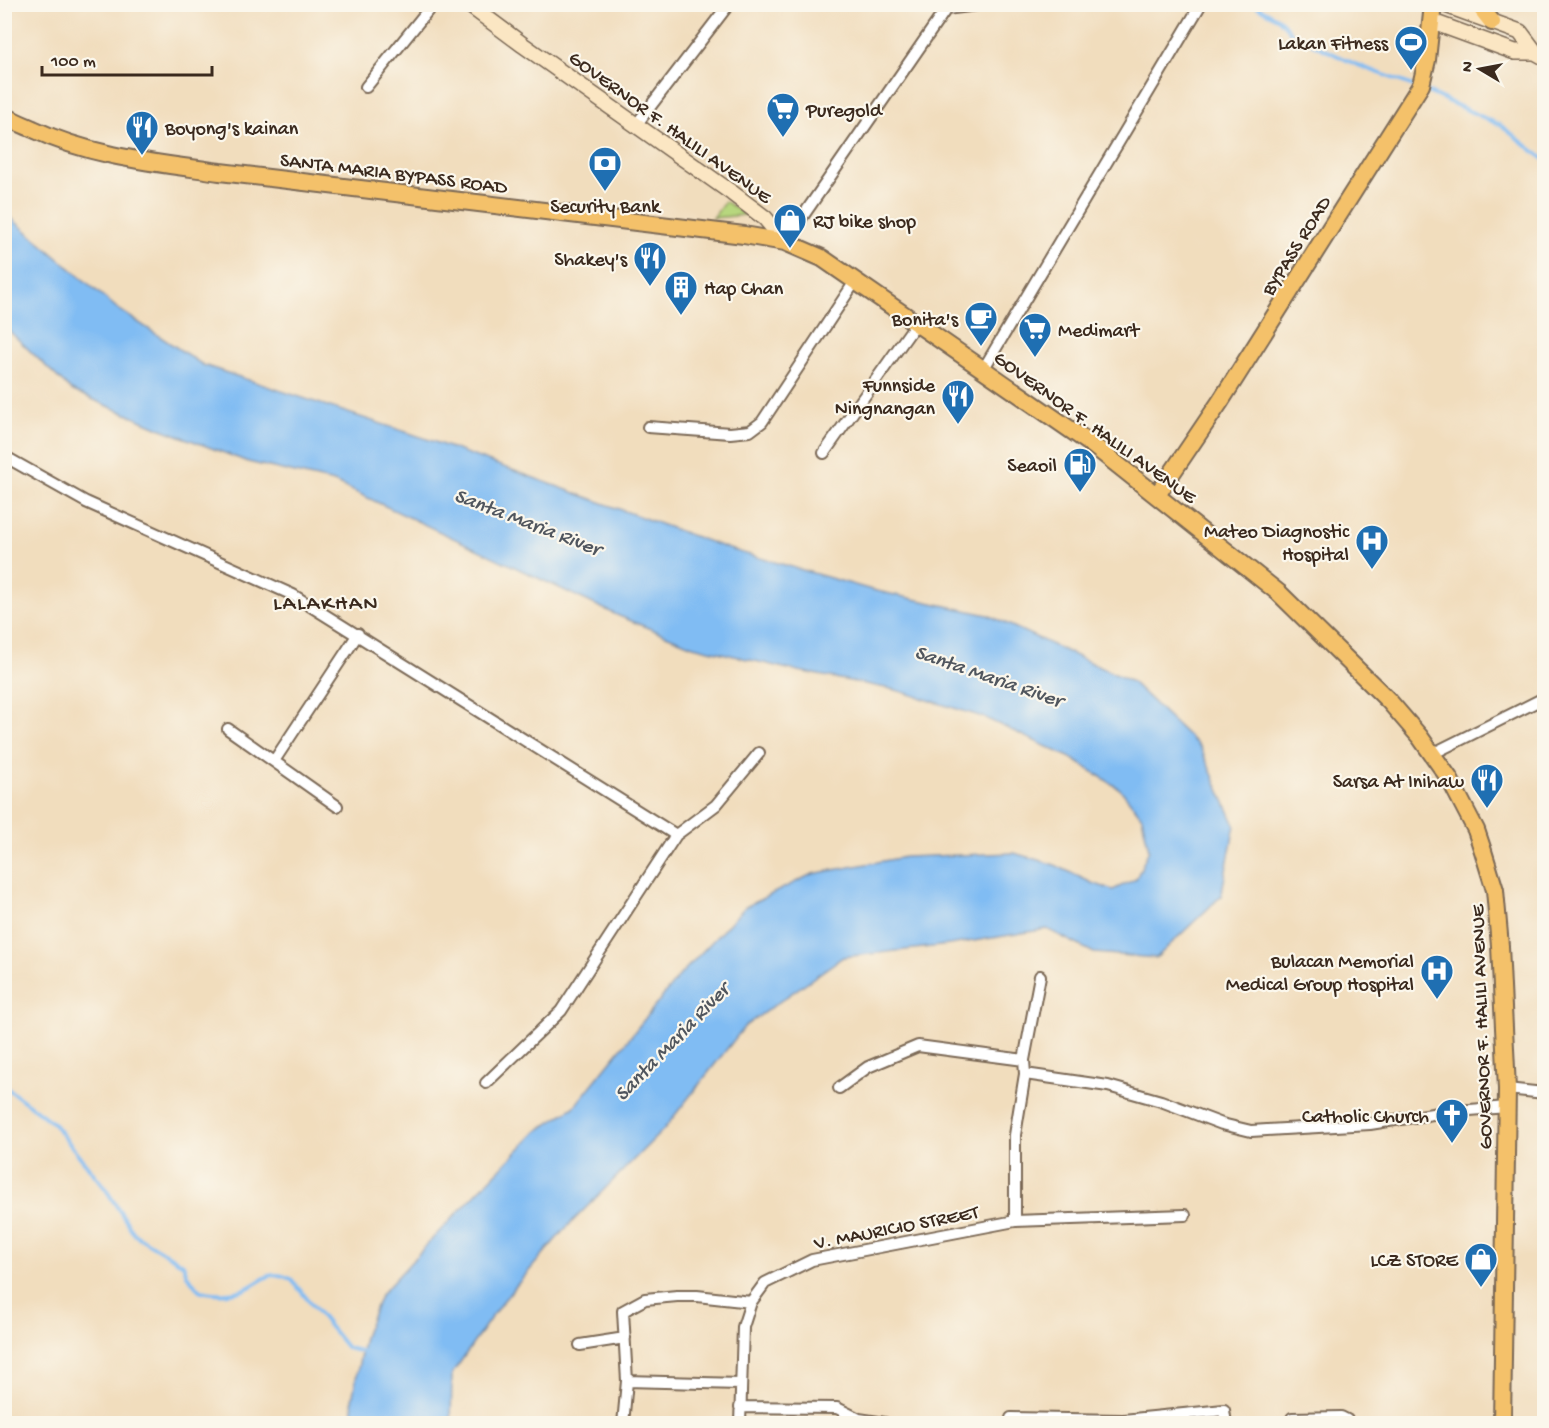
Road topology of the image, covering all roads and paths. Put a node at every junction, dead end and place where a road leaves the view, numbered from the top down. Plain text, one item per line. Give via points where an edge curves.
1 (433, 4) edge
2 (468, 4) edge
3 (729, 4) edge
4 (985, 4) edge
5 (1202, 4) edge
6 (1433, 4) edge
7 (1443, 4) edge
8 (1478, 4) edge
9 (1433, 22) junction
10 (1492, 22) junction
11 (1540, 54) edge
12 (366, 87) dead end
13 (4, 115) edge
14 (636, 125) junction
15 (785, 242) junction
16 (856, 280) junction
17 (917, 322) junction
18 (984, 368) junction
19 (648, 427) dead end
20 (824, 453) dead end
21 (4, 456) edge
22 (1157, 495) junction
23 (358, 634) junction
24 (1545, 698) edge
25 (228, 729) dead end
26 (759, 753) dead end
27 (1432, 754) junction
28 (274, 761) junction
29 (337, 806) dead end
30 (676, 836) junction
31 (1040, 976) dead end
32 (1024, 1060) junction
33 (1025, 1074) junction
34 (486, 1083) dead end
35 (839, 1088) dead end
36 (1507, 1089) junction
37 (1545, 1093) edge
38 (1507, 1107) junction
39 (1185, 1215) dead end
40 (1015, 1221) junction
41 (751, 1302) junction
42 (625, 1338) junction
43 (580, 1345) dead end
44 (627, 1381) junction
45 (740, 1384) junction
46 (740, 1407) junction
47 (1011, 1418) dead end
48 (1292, 1418) dead end
49 (1123, 1422) edge
50 (885, 1423) edge
51 (623, 1424) edge
52 (740, 1424) edge
53 (1226, 1424) edge
54 (1347, 1424) edge
55 (1502, 1424) edge

1 - 12 street
2 - 14 main road, GOVERNOR F. HALILI AVENUE
3 - 14 street
4 - 15 street via 946,9
5 - 18 street
6 - 9 main road, BYPASS ROAD
7 - 10 main road
8 - 10 main road
9 - 11 main road via 1515,52
9 - 22 main road, BYPASS ROAD via 1421,85
10 - 11 main road via 1520,32
13 - 15 main road, SANTA MARIA BYPASS ROAD via 63,142 165,164
14 - 15 main road, GOVERNOR F. HALILI AVENUE via 765,218
15 - 16 main road, GOVERNOR F. HALILI AVENUE via 822,258
16 - 17 main road, GOVERNOR F. HALILI AVENUE
16 - 19 street via 762,422 750,432
17 - 18 main road, GOVERNOR F. HALILI AVENUE
17 - 20 street
18 - 22 main road, GOVERNOR F. HALILI AVENUE
21 - 23 street via 86,502 293,595
22 - 27 main road, GOVERNOR F. HALILI AVENUE via 1279,593 1389,701
23 - 28 street
23 - 30 street
24 - 27 street
25 - 28 street
26 - 30 street via 716,805
27 - 36 main road, GOVERNOR F. HALILI AVENUE via 1476,830 1495,890
28 - 29 street
30 - 34 street via 561,1011
31 - 32 street
32 - 33 street
32 - 35 street via 918,1046 868,1068
33 - 38 street via 1108,1086 1251,1131 1370,1124
33 - 40 street via 1016,1135
36 - 37 street
36 - 38 main road, GOVERNOR F. HALILI AVENUE
38 - 55 main road, GOVERNOR F. HALILI AVENUE
39 - 40 street, V. MAURICIO STREET
40 - 41 street, V. MAURICIO STREET via 812,1260 765,1283
41 - 42 street via 697,1296 645,1299 623,1311
41 - 45 street, V. MAURICIO STREET via 743,1327
42 - 43 street
42 - 44 street
44 - 45 street
44 - 51 street
45 - 46 street, V. MAURICIO STREET
46 - 50 street via 837,1408 859,1419
46 - 52 street, V. MAURICIO STREET
47 - 49 street
48 - 54 street via 1341,1417
49 - 53 street via 1224,1410

